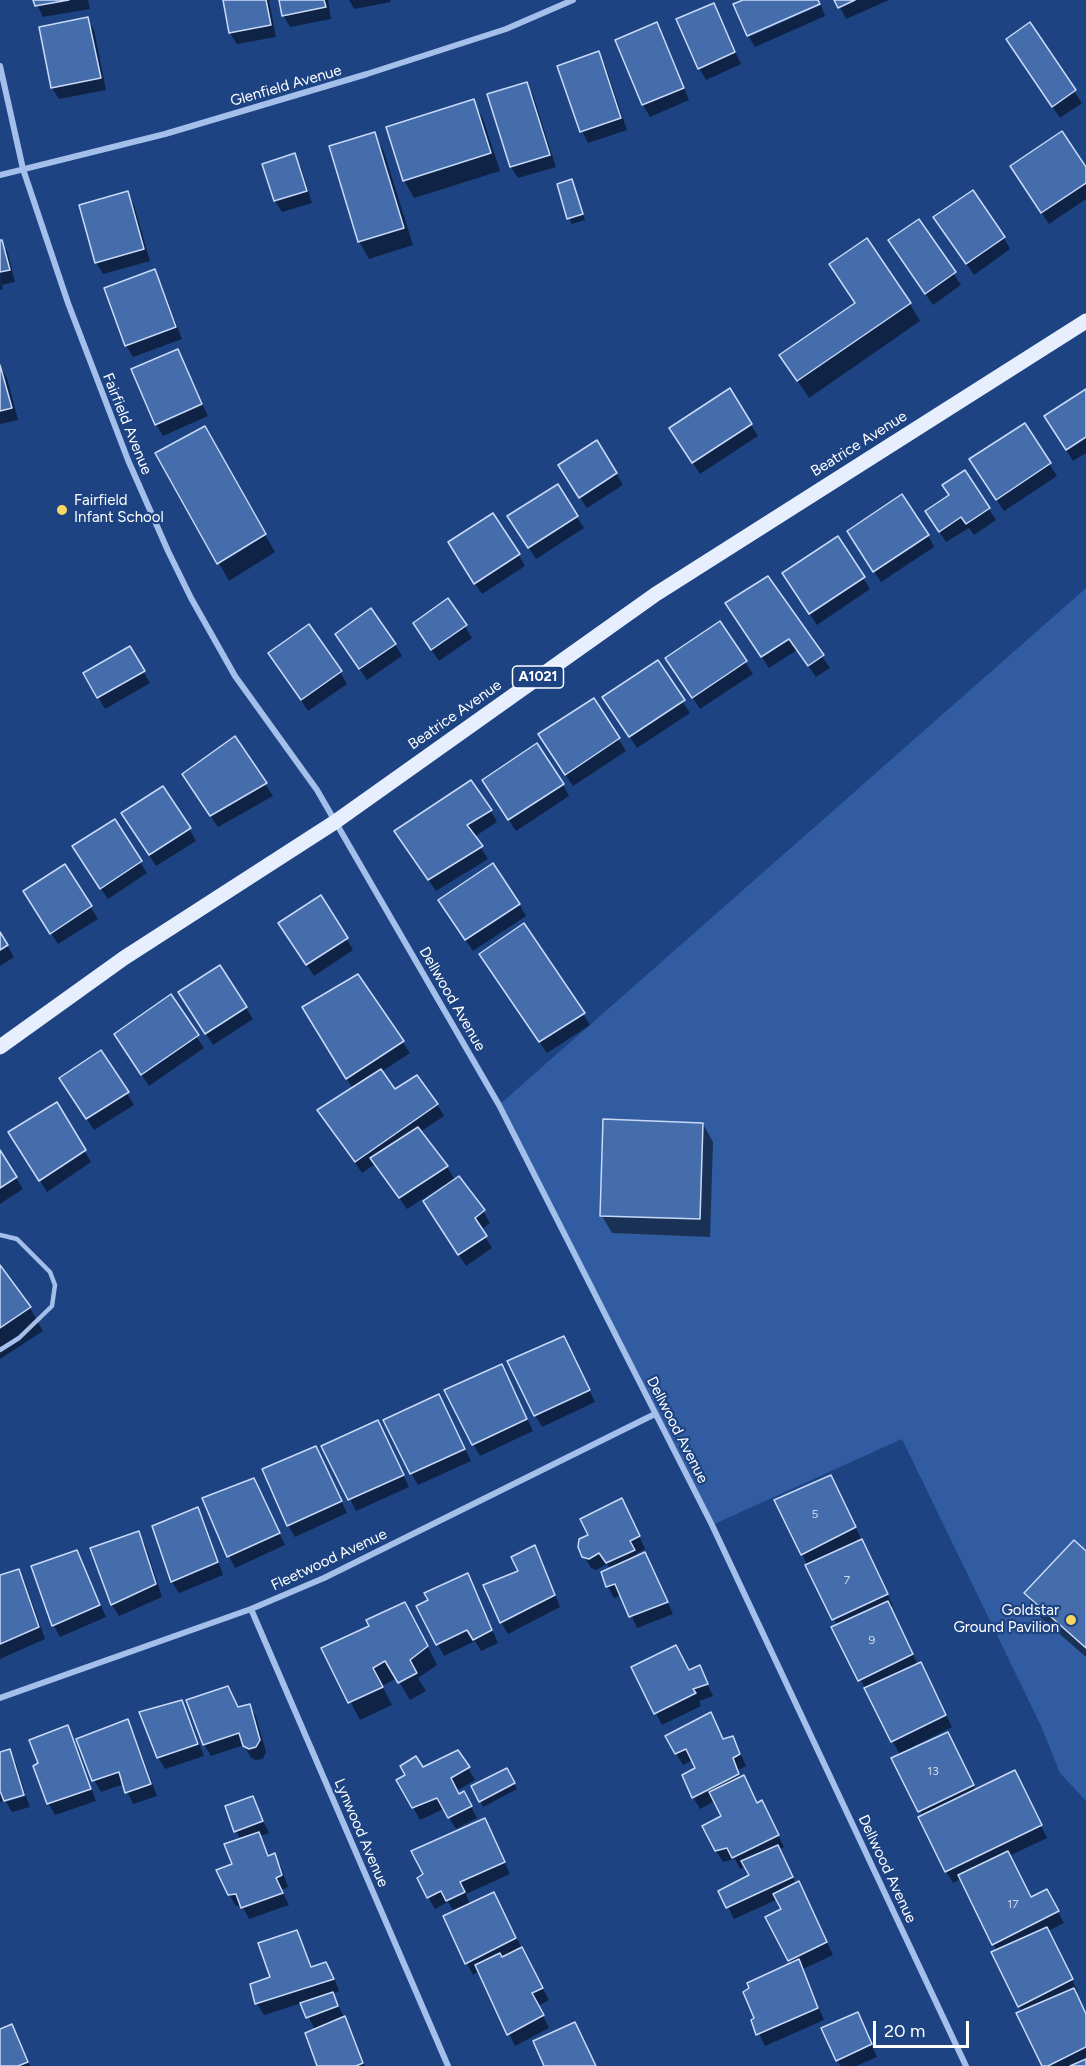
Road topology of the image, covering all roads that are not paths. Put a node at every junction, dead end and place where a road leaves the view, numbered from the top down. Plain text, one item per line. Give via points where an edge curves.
1 (573, 0) edge
2 (0, 66) edge
3 (23, 169) junction
4 (0, 175) edge
5 (1086, 321) edge
6 (335, 822) junction
7 (0, 1047) edge
8 (0, 1235) edge
9 (0, 1350) edge
10 (655, 1414) junction
11 (251, 1609) junction
12 (0, 1698) edge
13 (448, 2066) edge
14 (966, 2066) edge

1 - 3 street, Glenfield Avenue via 506,29 367,74 165,134
2 - 3 street, Fairfield Avenue
3 - 4 street, Glenfield Avenue
3 - 6 street, Fairfield Avenue via 100,391 168,551 235,676 317,790
5 - 6 main road, Beatrice Avenue / A1021 via 656,594
6 - 7 main road, Beatrice Avenue / A1021 via 124,958
6 - 10 street, Dellwood Avenue via 499,1105
8 - 9 lane via 17,1239 50,1272 55,1285 52,1306 19,1338
10 - 11 street, Fleetwood Avenue via 324,1578
10 - 14 street, Dellwood Avenue via 712,1524
11 - 12 street, Fleetwood Avenue
11 - 13 street, Lynwood Avenue

